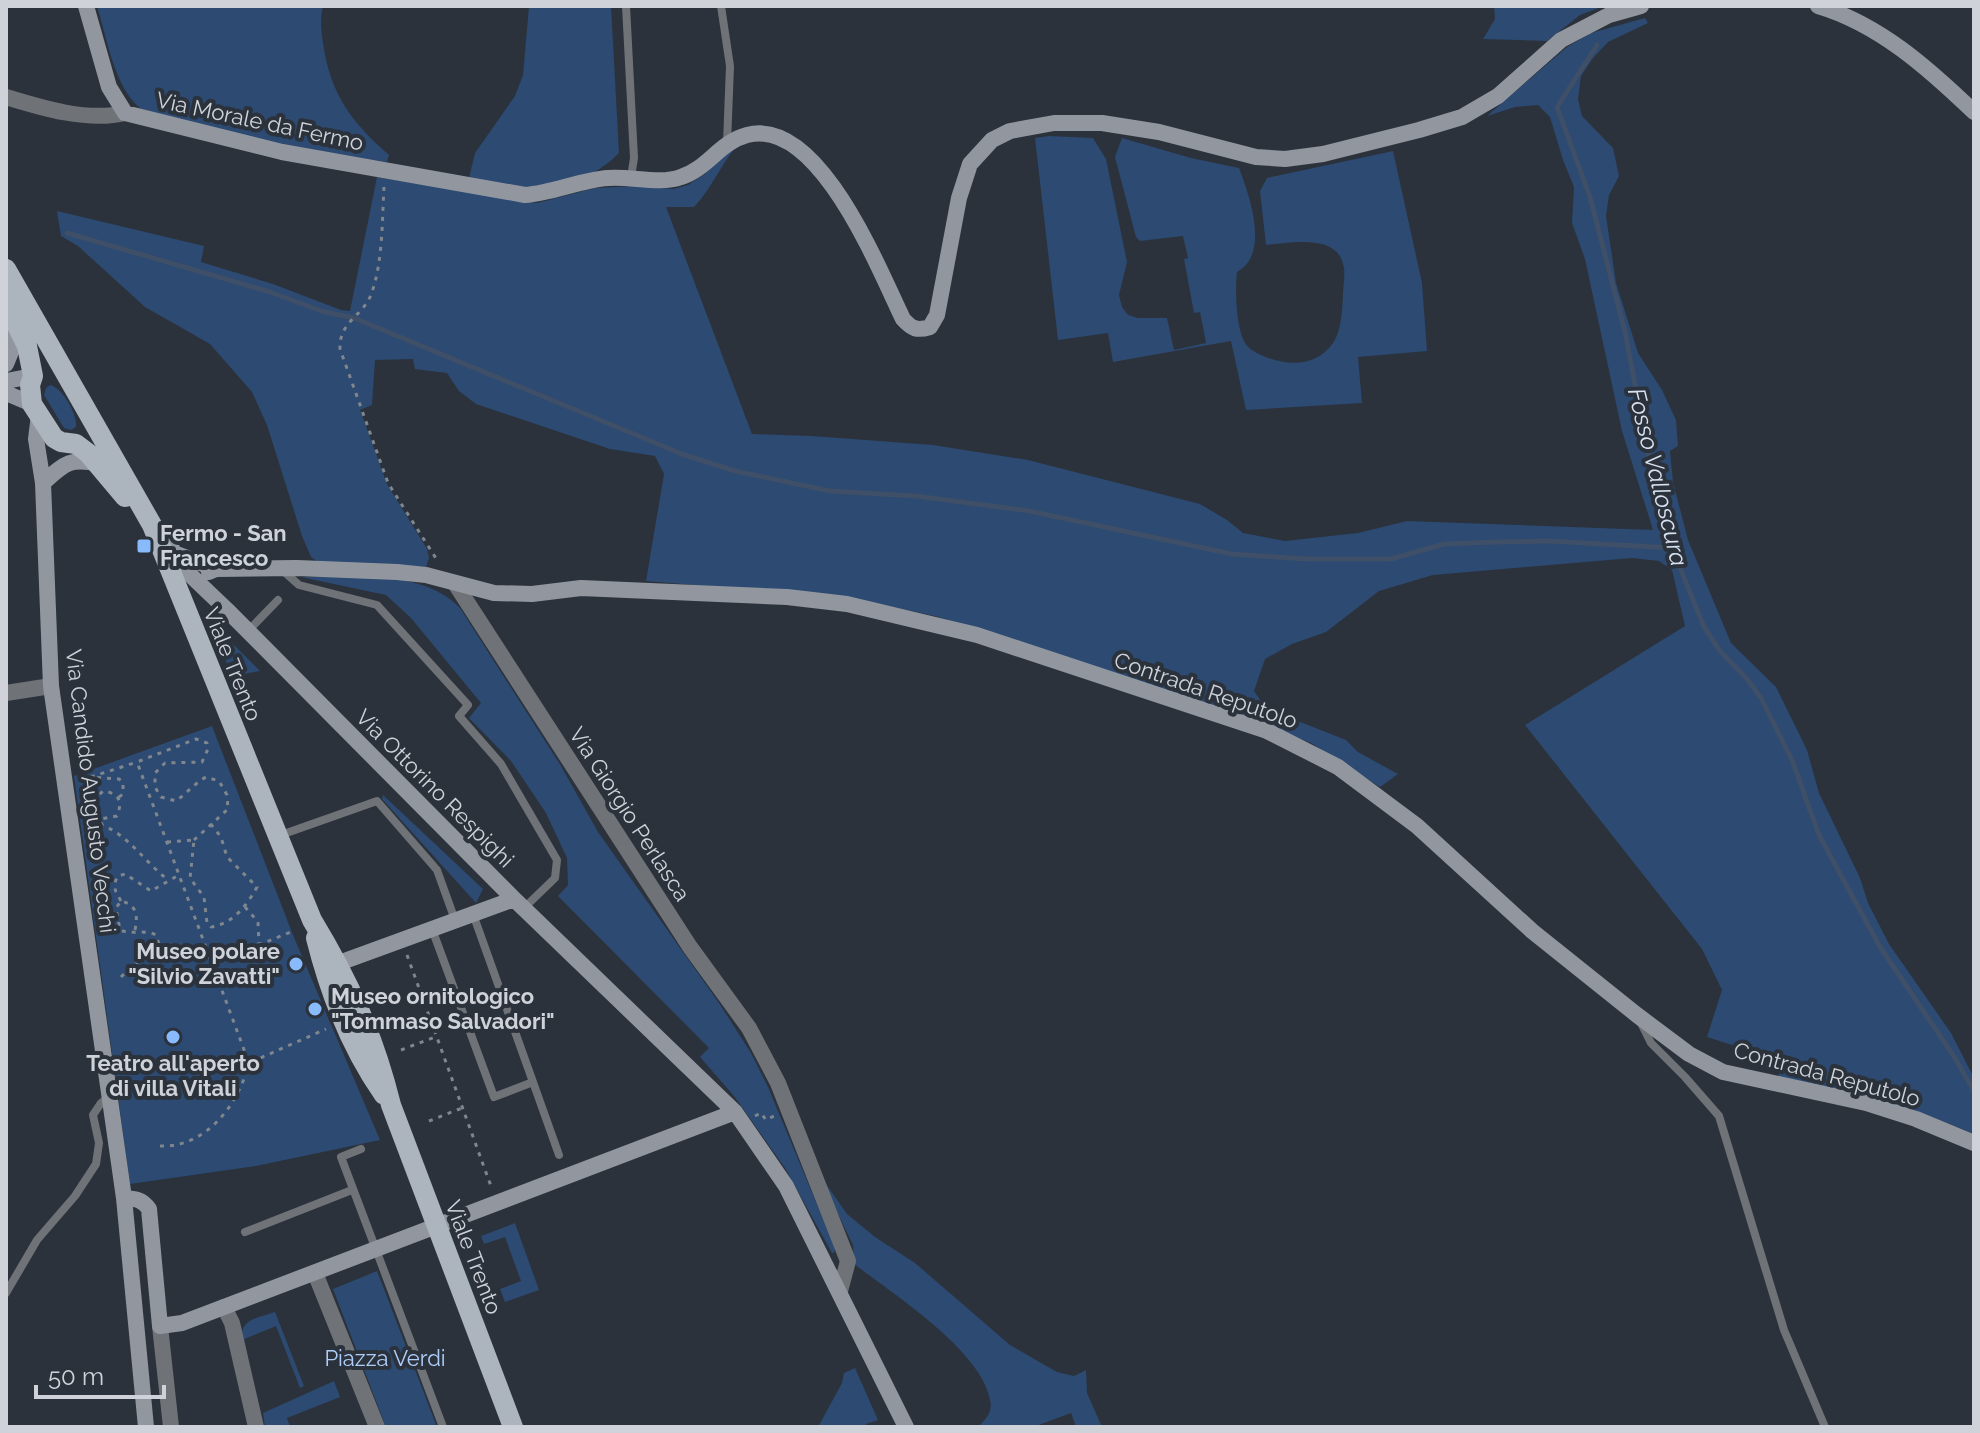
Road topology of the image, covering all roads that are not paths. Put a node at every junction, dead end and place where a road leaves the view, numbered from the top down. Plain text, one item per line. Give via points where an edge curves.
1 (86, 6) edge
2 (626, 6) edge
3 (721, 6) edge
4 (1641, 6) edge
5 (1818, 6) edge
6 (6, 97) edge
7 (1974, 112) edge
8 (125, 113) junction
9 (727, 143) junction
10 (631, 177) junction
11 (6, 269) edge
12 (8, 307) edge
13 (6, 364) edge
14 (68, 374) junction
15 (33, 376) junction
16 (6, 381) edge
17 (6, 393) edge
18 (35, 410) junction
19 (92, 416) junction
20 (72, 444) junction
21 (99, 464) junction
22 (126, 477) junction
23 (43, 483) junction
24 (174, 553) junction
25 (280, 568) junction
26 (216, 569) junction
27 (456, 585) junction
28 (201, 588) junction
29 (278, 600) dead end
30 (182, 603) junction
31 (248, 631) junction
32 (51, 686) junction
33 (6, 693) edge
34 (278, 836) junction
35 (519, 904) junction
36 (473, 914) junction
37 (455, 921) junction
38 (432, 929) junction
39 (331, 966) junction
40 (1637, 1015) junction
41 (533, 1082) junction
42 (110, 1097) junction
43 (739, 1118) junction
44 (1974, 1143) edge
45 (361, 1149) dead end
46 (559, 1155) dead end
47 (352, 1190) junction
48 (124, 1198) junction
49 (437, 1226) junction
50 (245, 1232) dead end
51 (375, 1250) junction
52 (315, 1273) junction
53 (840, 1291) junction
54 (6, 1293) edge
55 (224, 1307) junction
56 (160, 1326) junction
57 (146, 1427) edge
58 (171, 1427) edge
59 (256, 1427) edge
60 (377, 1427) edge
61 (443, 1427) edge
62 (513, 1427) edge
63 (906, 1427) edge
64 (1825, 1427) edge

1 - 8 street, Via Morale da Fermo via 109,87
2 - 10 lane
3 - 9 lane via 730,66
4 - 9 street via 1609,15 1561,40 1498,96 1462,117 1323,154 1256,157 1102,123 1054,123 1010,131 992,140 970,164 937,315 930,327 920,330 903,319 858,229 806,153 765,133
5 - 7 street via 1883,35
6 - 8 street, Via Morale da Fermo via 110,117
8 - 10 street, Via Morale da Fermo via 282,152 525,195
9 - 10 street via 680,178
11 - 14 main road, Viale Trento
12 - 13 street via 13,347
12 - 15 main road via 27,346
14 - 15 main road via 49,369
14 - 19 main road, Viale Trento
15 - 16 street
15 - 18 main road
17 - 18 street
18 - 20 main road, Viale Trento via 54,438
18 - 23 street, Via Candido Augusto Vecchi
19 - 20 main road via 89,431
19 - 22 main road, Viale Trento
20 - 21 main road, Viale Trento
20 - 23 street via 55,460
21 - 23 street via 68,462
21 - 30 main road, Viale Trento via 148,532
22 - 24 street, Via Ottorino Respighi
22 - 30 main road, Viale Trento via 175,576
23 - 32 street, Via Candido Augusto Vecchi
24 - 26 street
24 - 28 street, Via Ottorino Respighi
25 - 26 street
25 - 27 street via 397,572
25 - 35 lane via 299,585 377,605 468,705 459,716 501,764 557,860 555,878
26 - 28 street via 205,576
27 - 40 street, Contrada Reputolo via 494,593 581,588 847,604 977,635 1267,731 1338,767 1417,826 1532,931
27 - 53 street, Via Giorgio Perlasca via 682,934 749,1028 778,1083 848,1261
28 - 31 street, Via Ottorino Respighi
29 - 31 lane
30 - 34 main road, Viale Trento
31 - 35 street, Via Ottorino Respighi
32 - 33 street
32 - 42 street, Via Candido Augusto Vecchi
34 - 37 lane via 377,801 437,870
34 - 39 main road, Viale Trento
35 - 36 street
35 - 43 street, Via Ottorino Respighi
36 - 37 street
36 - 41 lane
37 - 38 street
38 - 39 street
38 - 41 lane via 494,1097
39 - 49 main road, Viale Trento via 360,1061 391,1105
40 - 44 street, Contrada Reputolo via 1723,1072 1866,1103
40 - 64 lane via 1651,1043 1719,1116 1784,1330
41 - 46 lane
42 - 48 street, Via Candido Augusto Vecchi
42 - 54 lane via 93,1115 99,1143 96,1164 37,1240
43 - 49 street
43 - 53 street, Via Ottorino Respighi via 786,1186
45 - 47 lane via 341,1157
47 - 50 lane
47 - 51 lane
48 - 56 street via 138,1199 149,1209
48 - 57 street, Via Candido Augusto Vecchi
49 - 51 street
49 - 62 main road, Viale Trento
51 - 52 street
51 - 61 lane
52 - 55 street
52 - 60 street
53 - 63 street, Via Ottorino Respighi
55 - 56 street
55 - 59 street
56 - 58 street

